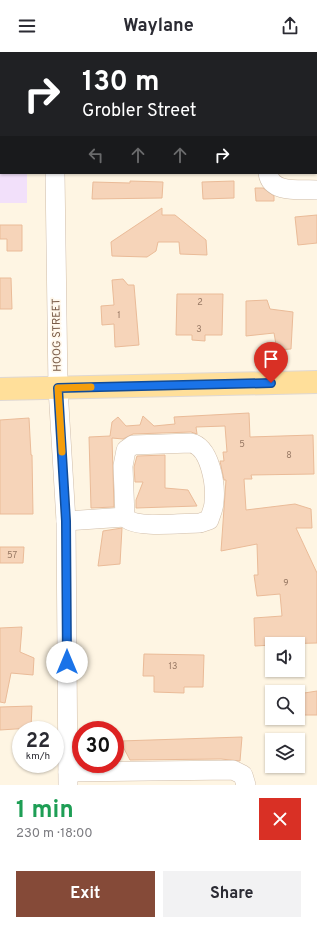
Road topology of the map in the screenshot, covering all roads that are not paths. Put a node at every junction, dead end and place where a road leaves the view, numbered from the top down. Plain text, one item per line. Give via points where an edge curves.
1 (54, 174) edge
2 (268, 174) edge
3 (317, 190) edge
4 (317, 382) edge
5 (58, 388) junction
6 (0, 389) edge
7 (125, 517) junction
8 (66, 521) junction
9 (68, 778) edge
10 (104, 778) edge
11 (246, 785) edge

1 - 5 street, HOOG STREET
2 - 3 street via 271,182 277,187
4 - 5 main road
5 - 6 main road
5 - 8 street, HOOG STREET
7 - 7 street via 123,466 124,453 128,447 191,443 203,449 214,490 209,520 200,523 137,524
7 - 8 street
8 - 9 street, HOOG STREET
9 - 10 street
10 - 11 street via 233,770 243,775

